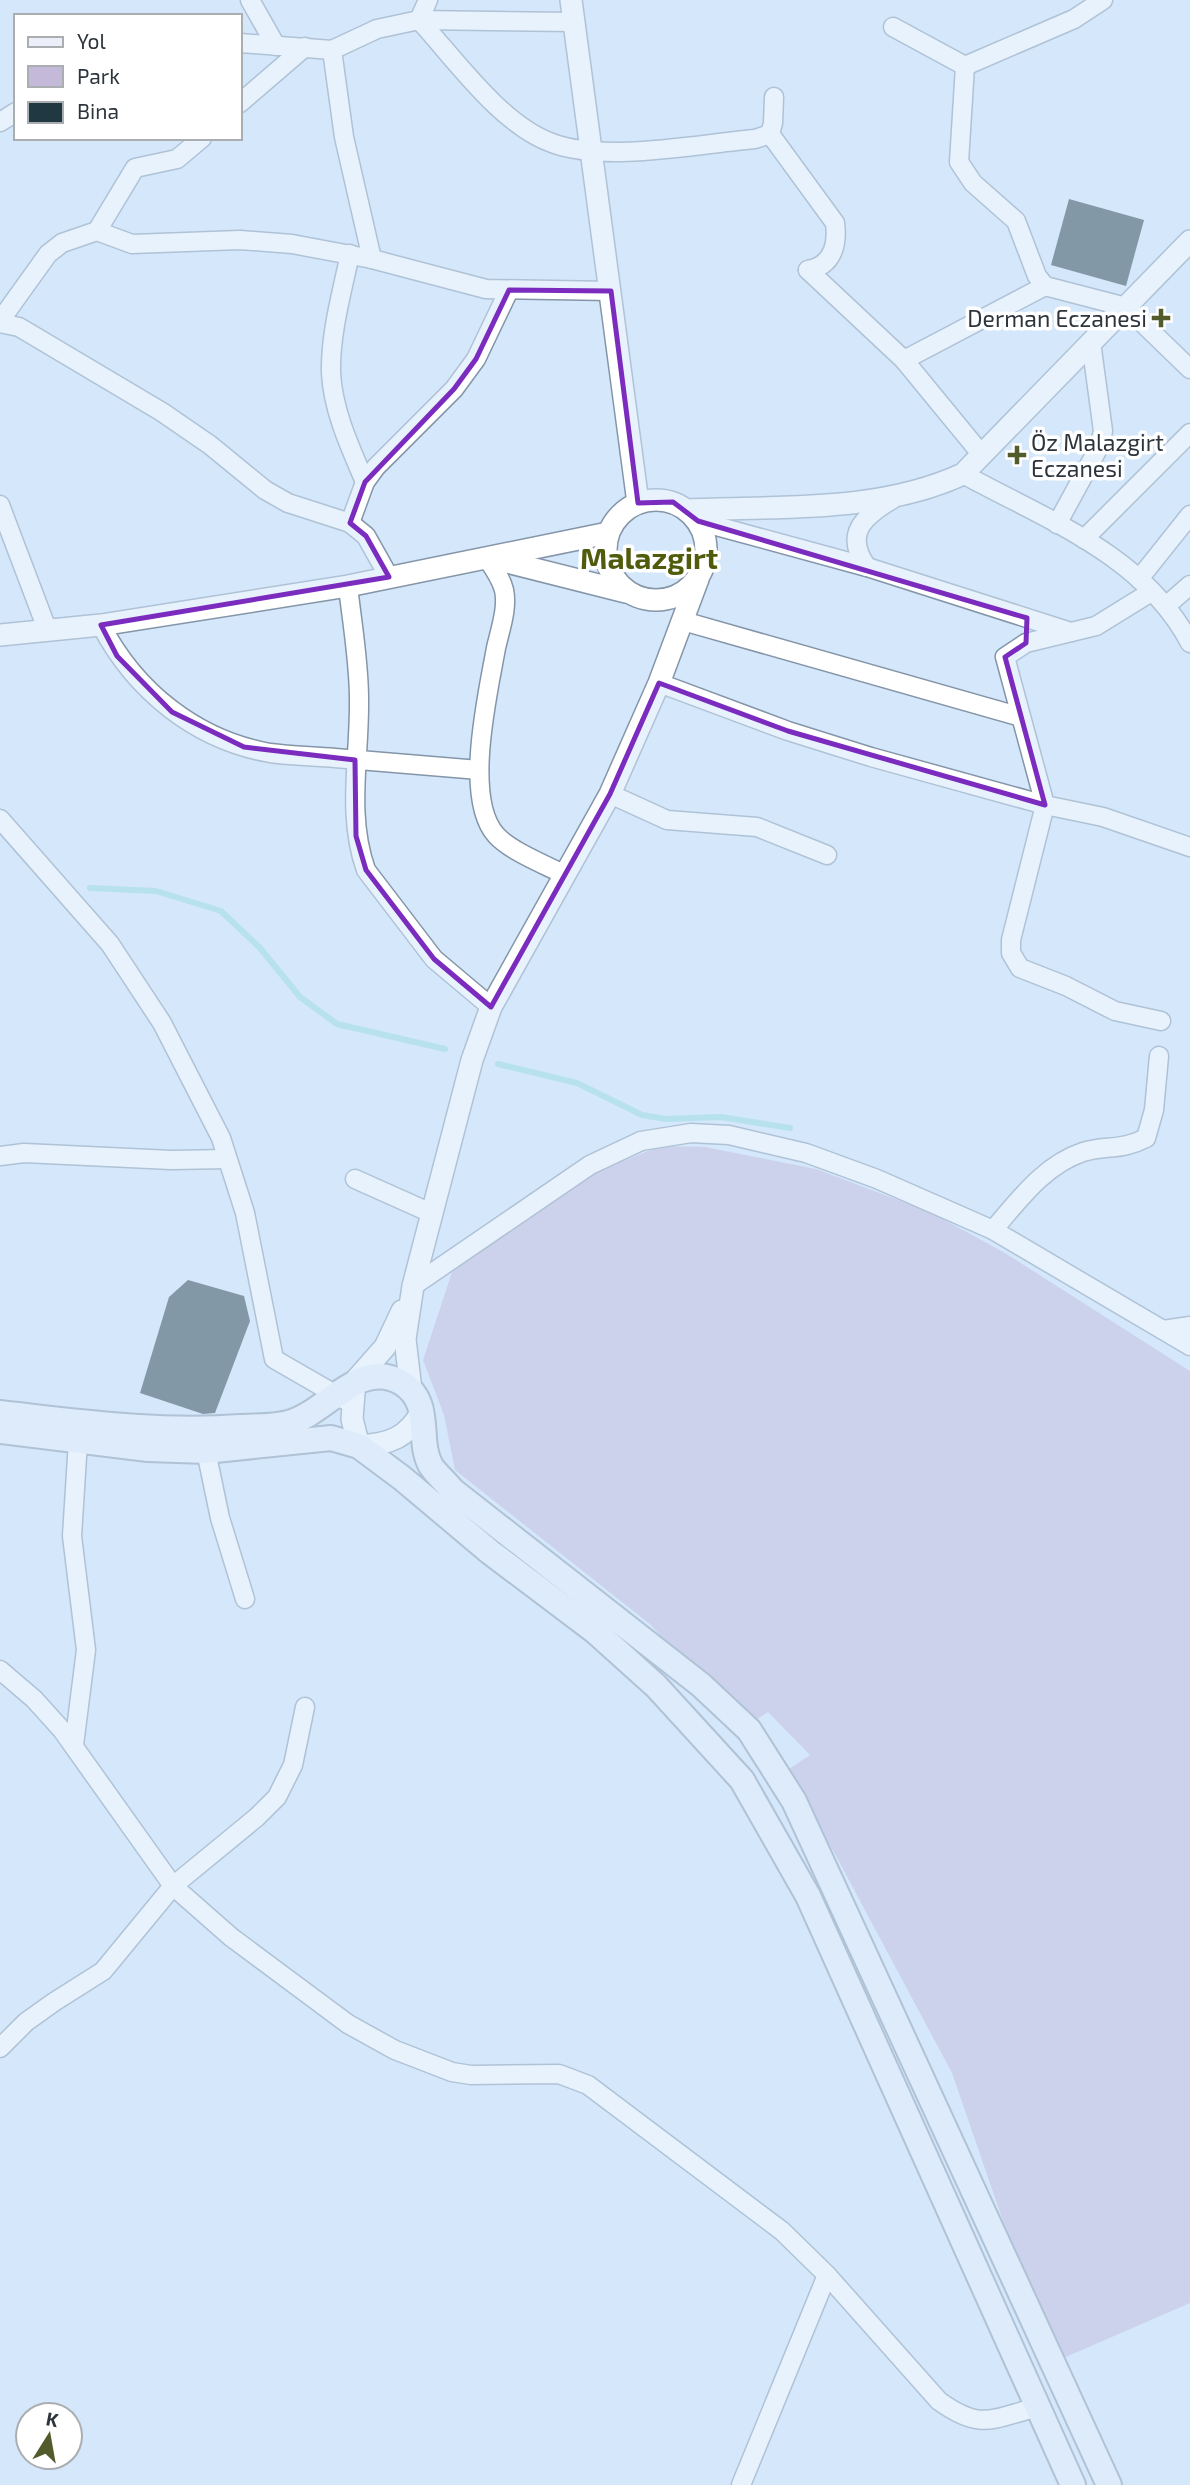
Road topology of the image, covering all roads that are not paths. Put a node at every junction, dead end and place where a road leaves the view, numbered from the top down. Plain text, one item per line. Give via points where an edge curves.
1 (250, 0) edge
2 (428, 0) edge
3 (571, 0) edge
4 (1103, 0) edge
5 (419, 20) junction
6 (574, 22) junction
7 (893, 27) dead end
8 (242, 43) edge
9 (276, 46) junction
10 (305, 47) junction
11 (332, 50) junction
12 (965, 66) junction
13 (774, 97) dead end
14 (242, 101) edge
15 (770, 134) junction
16 (200, 140) edge
17 (592, 153) junction
18 (97, 231) junction
19 (1190, 241) edge
20 (350, 254) junction
21 (372, 259) junction
22 (1045, 286) junction
23 (509, 290) junction
24 (611, 291) junction
25 (1126, 307) junction
26 (0, 322) edge
27 (1091, 342) junction
28 (904, 360) junction
29 (1190, 369) edge
30 (1190, 433) edge
31 (982, 455) junction
32 (963, 474) junction
33 (365, 482) junction
34 (895, 497) junction
35 (638, 503) junction
36 (0, 505) edge
37 (1190, 515) edge
38 (693, 516) junction
39 (350, 523) junction
40 (1057, 524) junction
41 (608, 533) junction
42 (1084, 538) junction
43 (484, 556) junction
44 (867, 567) junction
45 (389, 577) junction
46 (698, 579) junction
47 (1190, 584) edge
48 (348, 586) junction
49 (1145, 586) junction
50 (626, 592) junction
51 (657, 601) junction
52 (1166, 606) junction
53 (1027, 618) junction
54 (683, 621) junction
55 (101, 625) junction
56 (47, 629) junction
57 (1072, 633) junction
58 (0, 635) edge
59 (1026, 643) junction
60 (1190, 643) edge
61 (659, 682) junction
62 (1021, 717) junction
63 (355, 760) junction
64 (480, 770) junction
65 (610, 794) junction
66 (1045, 805) junction
67 (0, 819) edge
68 (1190, 847) edge
69 (827, 855) dead end
70 (565, 875) junction
71 (491, 1007) junction
72 (1161, 1021) dead end
73 (1160, 1056) dead end
74 (0, 1156) edge
75 (227, 1159) junction
76 (355, 1179) dead end
77 (431, 1213) junction
78 (993, 1230) junction
79 (413, 1286) junction
80 (1190, 1326) edge
81 (1163, 1330) junction
82 (1190, 1346) edge
83 (348, 1393) junction
84 (416, 1400) junction
85 (0, 1413) edge
86 (0, 1432) edge
87 (78, 1441) junction
88 (359, 1446) junction
89 (206, 1451) junction
90 (245, 1600) dead end
91 (0, 1670) edge
92 (305, 1706) dead end
93 (74, 1745) junction
94 (173, 1885) junction
95 (0, 2048) edge
96 (827, 2275) junction
97 (1038, 2407) junction
98 (741, 2485) edge
99 (1073, 2485) edge
100 (1109, 2485) edge

1 - 9 street
2 - 5 street
3 - 6 street
4 - 12 street via 1074,19
5 - 6 street
5 - 11 street via 377,29
5 - 17 street via 506,113 551,143
6 - 17 street
7 - 12 street
8 - 9 street
9 - 10 street
10 - 11 street
10 - 14 street
11 - 21 street via 344,137
12 - 22 street via 959,162 964,174 1016,221
13 - 15 street
15 - 17 street
15 - 28 street via 835,223 830,260 808,270
16 - 18 street via 177,159 135,168
17 - 24 street
18 - 20 street via 132,244 266,240
18 - 26 street via 62,243 48,254
19 - 25 street
20 - 21 street
20 - 33 street via 331,373 345,438
21 - 23 street via 486,289
22 - 25 street
22 - 28 street
23 - 24 street
23 - 33 street via 476,359 454,389
24 - 35 street
25 - 27 street
25 - 29 street
26 - 39 street via 19,327 162,412 265,490 288,503
27 - 31 street
27 - 40 street via 1103,431 1099,447
28 - 31 street
30 - 42 street
31 - 32 street
32 - 34 street
32 - 40 street
33 - 39 street
34 - 38 street
34 - 44 street via 861,523 858,555
35 - 38 street via 673,502
35 - 41 street via 615,520
36 - 56 street
37 - 49 street
38 - 44 street
38 - 46 street via 707,550
39 - 45 street via 366,536
40 - 42 street
41 - 43 street
41 - 50 street via 607,565
42 - 49 street
43 - 45 street
43 - 50 street
43 - 64 street via 504,590 505,606 489,684
44 - 53 street
45 - 48 street
46 - 51 street via 687,591
46 - 54 street
47 - 52 street
48 - 55 street
48 - 63 street via 359,700
49 - 52 street
49 - 57 street via 1096,626
50 - 51 street
51 - 54 street
52 - 60 street
53 - 57 street
53 - 59 street
54 - 61 street
54 - 62 street
55 - 56 street
55 - 63 street via 117,656 145,687 172,712 219,739 272,753
56 - 58 street
57 - 59 street
59 - 62 street via 1005,657
61 - 65 street
61 - 66 street via 788,731
62 - 66 street
63 - 64 street
63 - 71 street via 356,836 366,870 434,959
64 - 70 street via 484,810 495,834
65 - 69 street via 667,820 757,827
65 - 70 street
66 - 68 street via 1104,817
66 - 72 street via 1011,940 1014,963 1115,1010
67 - 75 street via 110,944 162,1023 221,1138
70 - 71 street
71 - 77 street
73 - 78 street via 1146,1138 1131,1146 1066,1158 1028,1190
74 - 75 street
75 - 83 street via 245,1213 274,1359
76 - 77 street
77 - 79 street
78 - 79 street via 806,1153 729,1135 691,1133 641,1141 590,1165
78 - 81 street
79 - 83 street via 385,1347
79 - 84 street via 405,1339
80 - 81 street
81 - 82 street
83 - 84 main road via 377,1376 399,1381
83 - 85 main road via 289,1423 205,1429 139,1429
83 - 88 street
84 - 88 street via 412,1429 387,1444
84 - 100 main road via 430,1465 452,1490 701,1685 750,1730 794,1801
86 - 87 main road
87 - 89 main road
87 - 93 street via 72,1536 86,1650
88 - 89 main road via 331,1438
88 - 97 main road via 596,1632 656,1686 742,1780 808,1896
89 - 90 street
91 - 93 street via 34,1699
92 - 94 street via 293,1765 277,1797
93 - 94 street
94 - 95 street via 103,1972 54,2002
94 - 96 street via 282,1978 395,2050 452,2072 559,2074 589,2085 764,2215
96 - 97 street via 939,2401 958,2415 974,2421
96 - 98 street
97 - 99 main road

